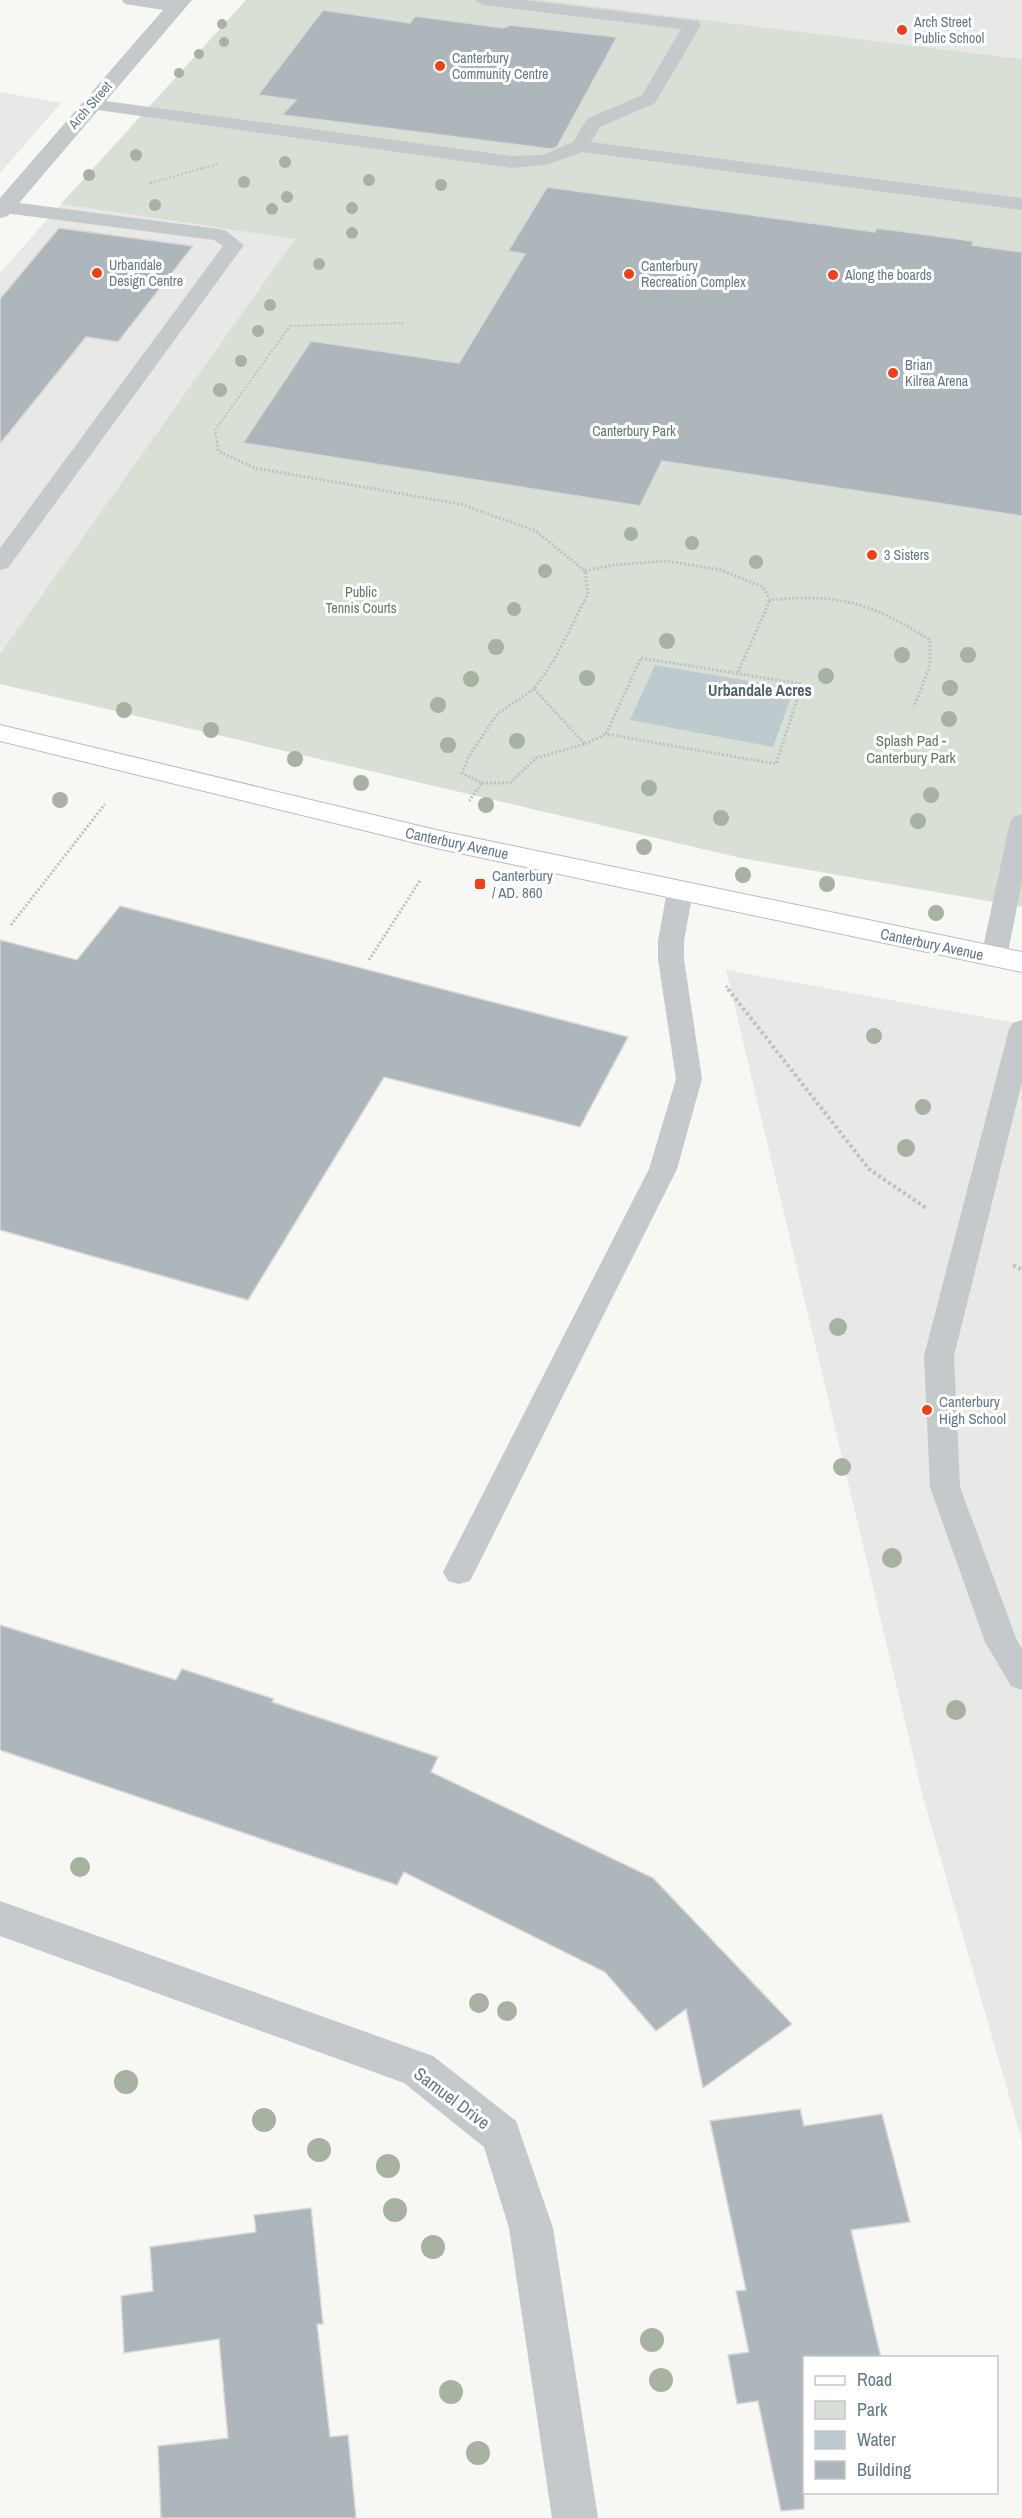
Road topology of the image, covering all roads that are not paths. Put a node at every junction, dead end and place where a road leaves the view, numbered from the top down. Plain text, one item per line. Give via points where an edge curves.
1 (132, 0) edge
2 (483, 0) edge
3 (179, 3) edge
4 (91, 104) junction
5 (580, 146) junction
6 (1022, 204) edge
7 (2, 209) edge
8 (0, 563) edge
9 (0, 733) edge
10 (1022, 822) edge
11 (680, 891) junction
12 (994, 957) junction
13 (1022, 962) edge
14 (1022, 1029) edge
15 (459, 1572) dead end
16 (1022, 1677) edge
17 (0, 1918) edge
18 (575, 2518) edge

1 - 3 street
2 - 5 lane via 692,25 649,99 592,123
3 - 4 street, Arch Street
4 - 5 lane via 511,162 546,160
4 - 7 street, Arch Street
5 - 6 lane
7 - 8 lane via 219,235 234,245
9 - 11 street, Canterbury Avenue via 441,840
10 - 12 lane
11 - 12 street, Canterbury Avenue
11 - 15 lane via 671,959 688,1079 663,1169
12 - 13 street, Canterbury Avenue
14 - 16 lane via 939,1356 945,1488 1001,1642
17 - 18 street, Samuel Drive via 418,2069 501,2135 531,2228

